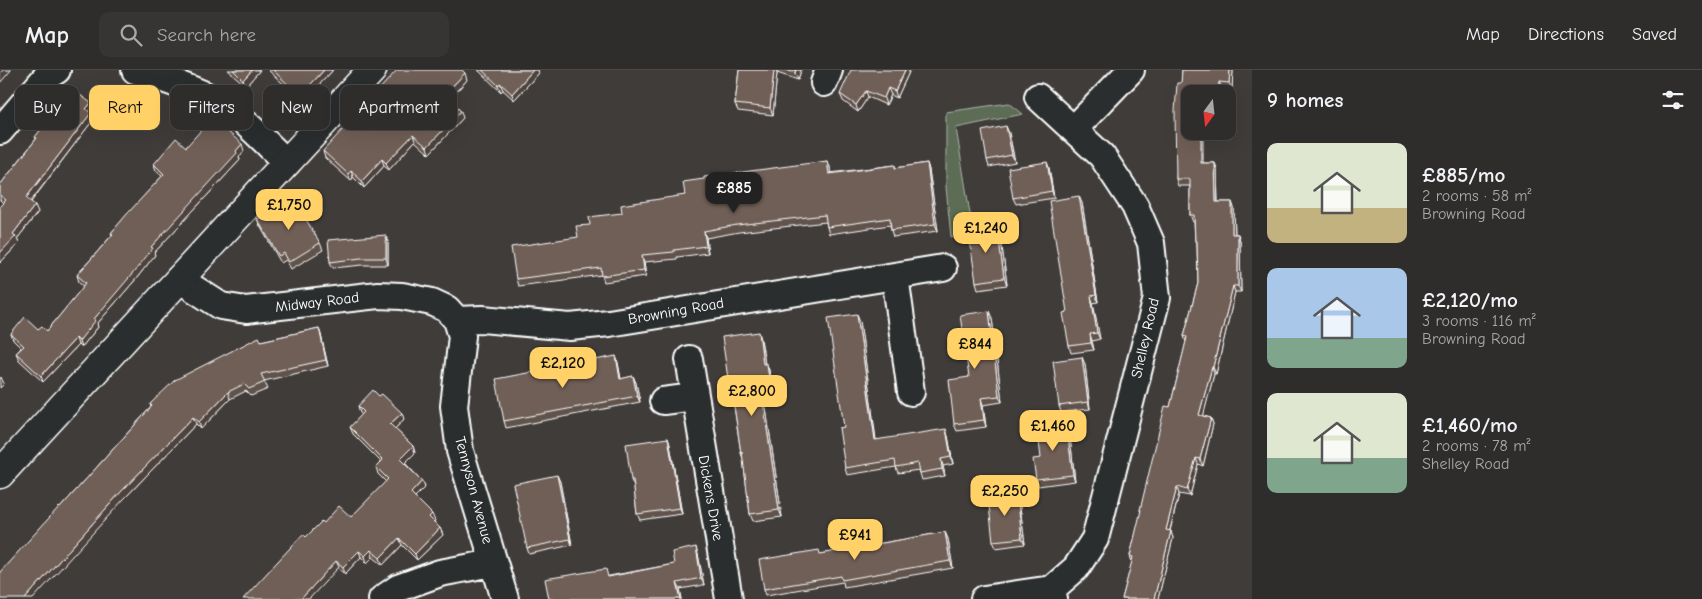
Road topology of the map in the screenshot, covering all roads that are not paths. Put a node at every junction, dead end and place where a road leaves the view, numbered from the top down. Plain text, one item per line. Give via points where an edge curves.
1 (57, 70) edge
2 (135, 70) edge
3 (372, 70) edge
4 (1131, 70) edge
5 (1038, 97) dead end
6 (1074, 129) junction
7 (0, 130) edge
8 (287, 163) junction
9 (943, 268) dead end
10 (894, 276) junction
11 (178, 279) junction
12 (457, 320) junction
13 (689, 359) dead end
14 (911, 392) dead end
15 (694, 396) junction
16 (663, 402) dead end
17 (0, 474) edge
18 (493, 563) junction
19 (1053, 594) edge
20 (382, 599) edge
21 (505, 599) edge
22 (728, 599) edge
23 (984, 599) edge

1 - 7 street via 46,77
2 - 8 street via 212,98 246,123
3 - 8 main road
4 - 6 street
5 - 6 street, Shelley Road
6 - 19 street, Shelley Road via 1102,156 1135,206 1152,244 1157,298 1094,540 1076,568
8 - 11 main road
9 - 10 street, Browning Road
10 - 12 street, Browning Road via 570,327 482,319
10 - 14 street
11 - 12 street, Midway Road via 221,306 246,310 378,294 432,302 447,309
11 - 17 main road
12 - 18 street, Tennyson Avenue via 462,336 454,406 460,451
13 - 15 street, Dickens Drive
15 - 16 street
15 - 22 street, Dickens Drive
18 - 20 street via 440,573 398,588
18 - 21 street, Tennyson Avenue
19 - 23 street

